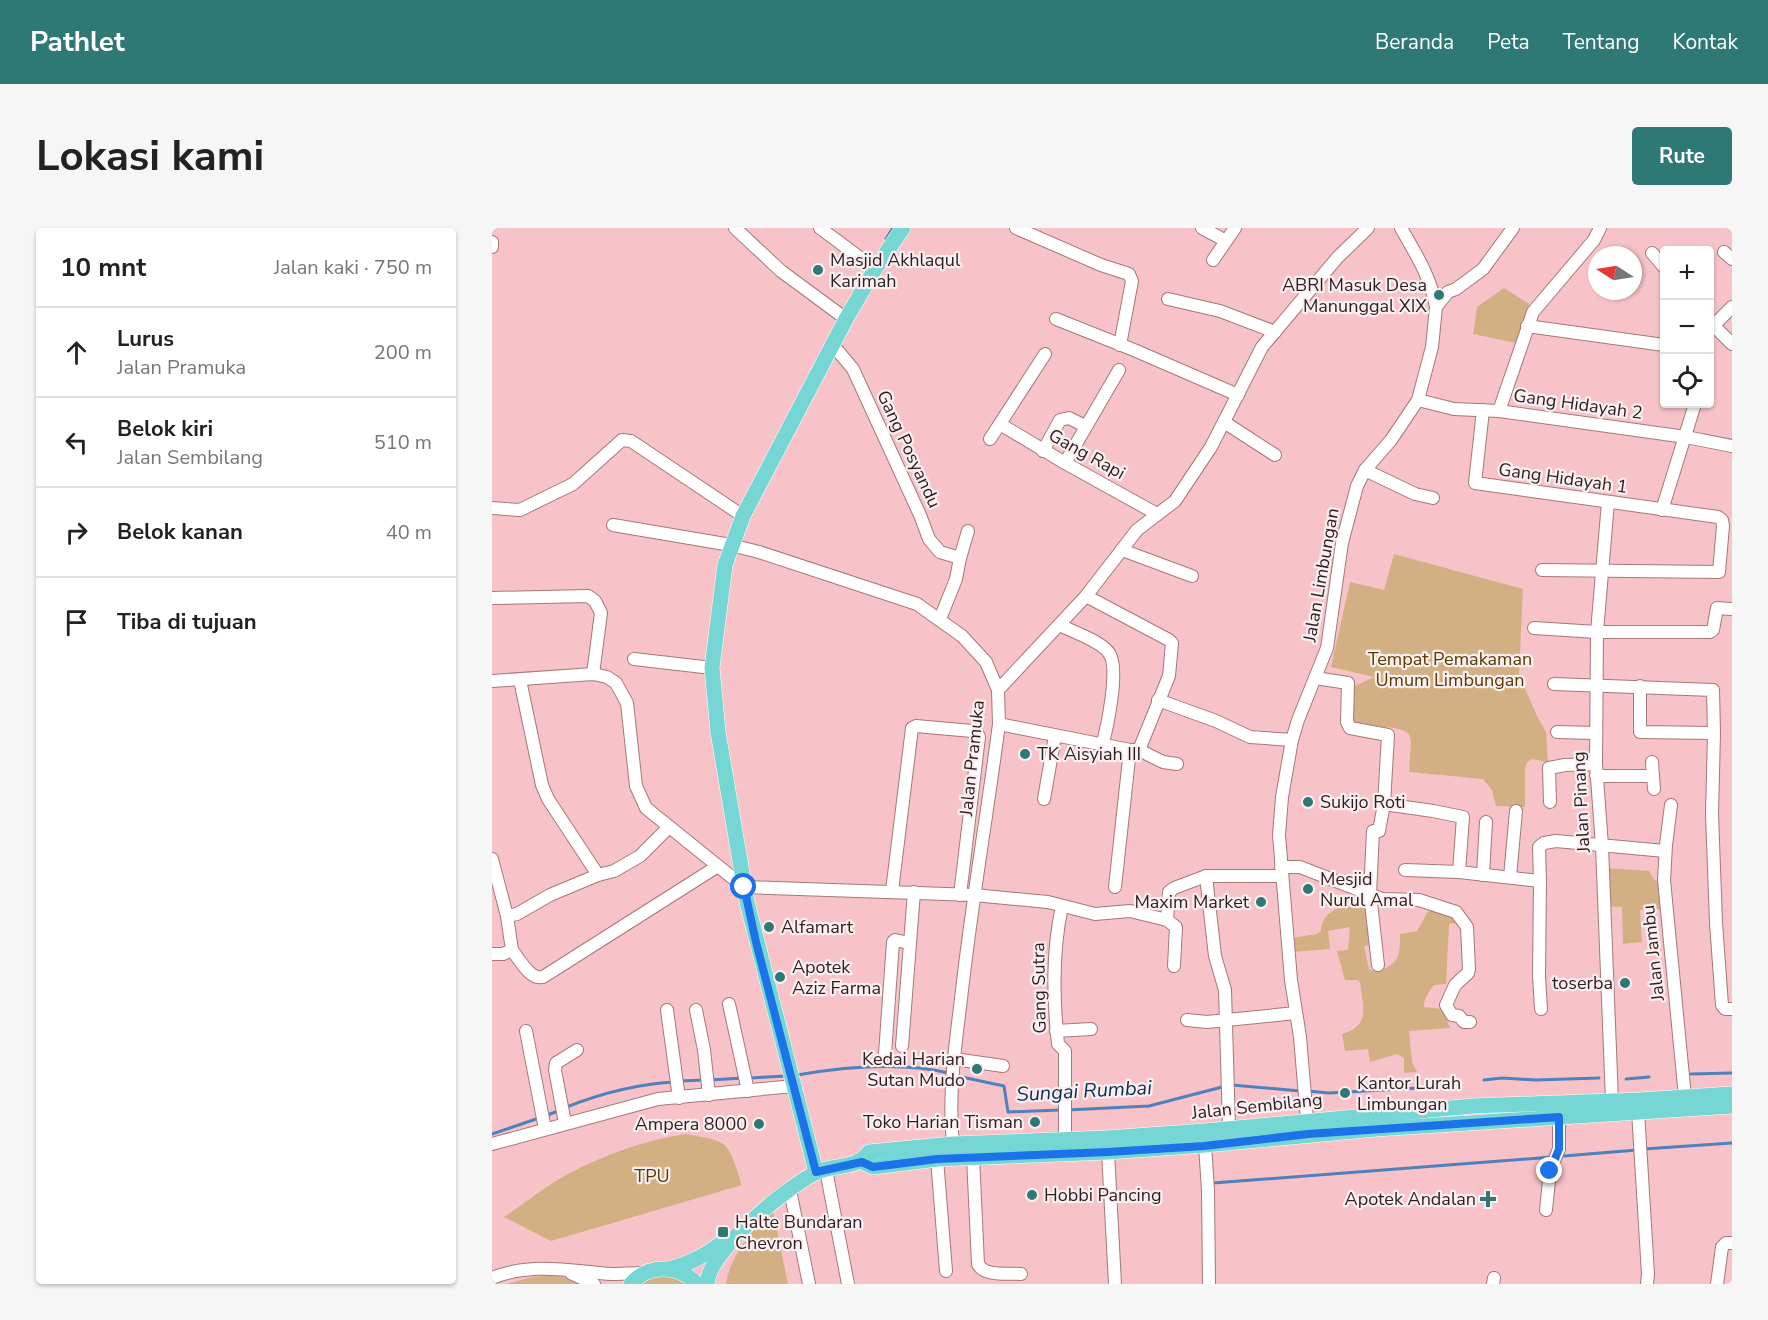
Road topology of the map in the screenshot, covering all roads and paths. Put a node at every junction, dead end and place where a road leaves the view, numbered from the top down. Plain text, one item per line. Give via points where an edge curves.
1 (735, 228) edge
2 (820, 228) edge
3 (903, 228) edge
4 (1016, 228) edge
5 (1202, 228) edge
6 (1236, 228) edge
7 (1368, 228) edge
8 (1401, 228) edge
9 (1513, 228) edge
10 (1600, 228) edge
11 (1226, 241) junction
12 (492, 242) edge
13 (492, 247) edge
14 (1653, 253) dead end
15 (1212, 260) dead end
16 (1660, 261) edge
17 (874, 269) junction
18 (1433, 290) junction
19 (1448, 292) junction
20 (1168, 299) dead end
21 (1436, 307) junction
22 (1732, 307) edge
23 (846, 319) junction
24 (1056, 319) dead end
25 (1714, 323) edge
26 (1527, 326) junction
27 (1714, 329) edge
28 (1275, 332) junction
29 (1660, 344) edge
30 (1732, 344) edge
31 (833, 345) junction
32 (1120, 345) junction
33 (1045, 354) dead end
34 (1119, 370) dead end
35 (1238, 395) junction
36 (1418, 400) junction
37 (1694, 408) edge
38 (1483, 410) junction
39 (1499, 411) junction
40 (1224, 422) junction
41 (1000, 424) junction
42 (1085, 426) junction
43 (1686, 437) junction
44 (990, 440) dead end
45 (1732, 446) edge
46 (1043, 451) junction
47 (1275, 455) dead end
48 (1065, 464) junction
49 (1365, 470) junction
50 (1434, 498) dead end
51 (1608, 502) junction
52 (492, 508) edge
53 (1662, 510) junction
54 (1157, 514) junction
55 (742, 516) junction
56 (613, 525) dead end
57 (968, 531) dead end
58 (731, 544) junction
59 (1122, 550) junction
60 (960, 558) junction
61 (1542, 570) dead end
62 (1602, 571) junction
63 (1192, 576) dead end
64 (1086, 596) junction
65 (492, 598) edge
66 (1732, 609) edge
67 (940, 619) junction
68 (1060, 626) junction
69 (1534, 628) dead end
70 (1597, 632) junction
71 (634, 659) dead end
72 (712, 668) junction
73 (592, 674) junction
74 (1315, 678) junction
75 (520, 680) junction
76 (492, 681) edge
77 (1554, 684) dead end
78 (1596, 685) junction
79 (1640, 686) junction
80 (998, 690) junction
81 (1158, 700) junction
82 (999, 724) junction
83 (1557, 732) dead end
84 (1596, 733) junction
85 (1714, 733) junction
86 (1055, 736) junction
87 (1292, 740) junction
88 (1102, 746) junction
89 (1134, 750) junction
90 (1652, 762) dead end
91 (1178, 764) dead end
92 (1596, 770) junction
93 (1044, 799) dead end
94 (1550, 802) dead end
95 (1384, 804) junction
96 (1671, 805) dead end
97 (1516, 811) dead end
98 (1486, 822) dead end
99 (669, 827) junction
100 (1602, 846) junction
101 (1665, 851) junction
102 (492, 859) edge
103 (718, 866) junction
104 (1405, 870) dead end
105 (1281, 871) junction
106 (1460, 872) junction
107 (598, 875) junction
108 (1483, 875) junction
109 (1206, 876) junction
110 (1510, 878) junction
111 (1540, 881) junction
112 (744, 887) junction
113 (1115, 887) dead end
114 (892, 891) junction
115 (914, 892) junction
116 (1370, 894) junction
117 (960, 895) junction
118 (974, 895) junction
119 (1062, 906) junction
120 (507, 916) junction
121 (1167, 920) junction
122 (909, 943) junction
123 (512, 950) junction
124 (492, 954) edge
125 (1378, 965) dead end
126 (1174, 966) dead end
127 (729, 1004) dead end
128 (1541, 1009) dead end
129 (1732, 1009) edge
130 (667, 1010) dead end
131 (696, 1010) dead end
132 (1296, 1013) junction
133 (1187, 1020) dead end
134 (1226, 1020) junction
135 (1470, 1022) dead end
136 (1091, 1029) dead end
137 (526, 1031) dead end
138 (1056, 1031) junction
139 (902, 1046) dead end
140 (577, 1050) dead end
141 (885, 1054) dead end
142 (1003, 1066) dead end
143 (953, 1069) junction
144 (747, 1083) junction
145 (708, 1085) junction
146 (794, 1086) junction
147 (678, 1087) junction
148 (1732, 1094) edge
149 (1684, 1097) junction
150 (1612, 1101) junction
151 (1732, 1106) edge
152 (1638, 1111) junction
153 (563, 1114) junction
154 (1559, 1117) junction
155 (1307, 1120) junction
156 (543, 1121) junction
157 (1229, 1128) junction
158 (1065, 1140) junction
159 (492, 1144) edge
160 (953, 1144) junction
161 (1204, 1146) junction
162 (1108, 1152) junction
163 (973, 1157) junction
164 (937, 1159) junction
165 (868, 1160) junction
166 (821, 1171) junction
167 (790, 1190) junction
168 (1546, 1210) dead end
169 (748, 1225) junction
170 (1732, 1243) edge
171 (561, 1268) junction
172 (668, 1269) junction
173 (946, 1271) dead end
174 (644, 1273) junction
175 (1021, 1274) dead end
176 (492, 1278) edge
177 (594, 1284) edge
178 (631, 1284) edge
179 (697, 1284) edge
180 (707, 1284) edge
181 (809, 1284) edge
182 (848, 1284) edge
183 (1115, 1284) edge
184 (1209, 1284) edge
185 (1647, 1284) edge
186 (1716, 1284) edge

1 - 23 street via 781,271
2 - 17 street
3 - 17 main road
4 - 32 street via 1129,274 1132,281
5 - 11 street
6 - 11 street
7 - 28 street via 1338,256
8 - 18 street, Jalan Limbungan
9 - 19 street via 1483,269
10 - 26 street via 1533,312
11 - 15 street
12 - 13 street
14 - 16 street
17 - 23 main road
18 - 19 street
18 - 21 street, Jalan Limbungan
19 - 21 street
20 - 28 street via 1220,311
21 - 36 street, Jalan Limbungan via 1432,347
22 - 25 street
23 - 31 main road
24 - 32 street
26 - 29 street
26 - 39 street
27 - 30 street
28 - 35 street via 1262,347
31 - 55 main road
31 - 60 street, Gang Posyandu via 853,369 929,539 940,552
32 - 35 street
33 - 41 street
34 - 42 street
35 - 40 street
36 - 38 street, Gang Hidayah 2 via 1454,409
36 - 49 street, Jalan Limbungan
37 - 43 street
38 - 39 street, Gang Hidayah 2
38 - 51 street, Gang Hidayah 1 via 1474,483
39 - 43 street, Gang Hidayah 2
40 - 47 street
40 - 54 street via 1175,501
41 - 44 street
41 - 46 street, Gang Rapi
42 - 46 street via 1069,418 1061,419
42 - 48 street
43 - 45 street, Gang Hidayah 2
43 - 53 street
46 - 48 street, Gang Rapi
48 - 54 street, Gang Rapi
49 - 50 street via 1415,495
49 - 74 street, Jalan Limbungan via 1348,516 1327,648
51 - 53 street, Gang Hidayah 1
51 - 62 street, Jalan Pinang
52 - 55 street via 520,510 573,484 622,440 631,441
53 - 62 street, Gang Hidayah 1 via 1722,520 1719,572
54 - 59 street via 1137,530
55 - 58 main road
56 - 58 street, Jalan Pramuka
57 - 60 street
58 - 67 street, Jalan Pramuka via 917,604
58 - 72 main road
59 - 63 street
59 - 64 street
60 - 67 street
61 - 62 street
62 - 70 street, Jalan Pinang
64 - 68 street
64 - 81 street via 1172,643 1169,675
65 - 73 street via 588,596 594,600 601,613
66 - 70 street via 1717,608 1710,633
67 - 80 street, Jalan Pramuka via 986,662
68 - 80 street
68 - 88 street via 1102,645 1110,654 1111,712
69 - 70 street
70 - 78 street, Jalan Pinang
71 - 72 street
72 - 112 main road via 718,732
73 - 75 street
73 - 99 street via 616,682 627,703 636,786 646,808
74 - 87 street, Jalan Limbungan
74 - 95 street via 1348,683 1350,728 1388,735
75 - 76 street
75 - 107 street via 542,785
77 - 78 street
78 - 79 street
78 - 84 street, Jalan Pinang
79 - 85 street via 1713,690
79 - 85 street via 1640,732
80 - 82 street, Jalan Pramuka
81 - 87 street via 1250,737
81 - 89 street
82 - 86 street
82 - 118 street, Jalan Pramuka
83 - 84 street
84 - 92 street, Jalan Pinang
85 - 129 street via 1716,924 1722,1005
86 - 88 street
86 - 93 street
87 - 105 street, Jalan Limbungan via 1280,814
88 - 89 street
89 - 91 street
89 - 113 street
90 - 92 street via 1654,783
92 - 94 street via 1565,765 1550,768
92 - 100 street, Jalan Pinang
95 - 106 street via 1463,817
95 - 116 street via 1379,831 1373,831
96 - 101 street, Jalan Jambu
97 - 110 street
98 - 108 street
99 - 103 street
99 - 107 street via 640,856
100 - 101 street
100 - 111 street via 1544,843 1538,854
100 - 150 street, Jalan Pinang
101 - 149 street, Jalan Jambu via 1664,880
102 - 120 street
103 - 112 street
103 - 123 street via 543,977 532,976
104 - 106 street
105 - 109 street
105 - 116 street via 1300,867
105 - 132 street, Jalan Limbungan
106 - 108 street
107 - 120 street
108 - 110 street
109 - 121 street via 1169,892
109 - 134 street via 1215,956 1225,990
110 - 111 street
111 - 128 street
112 - 114 street
112 - 146 main road
114 - 115 street
114 - 117 street via 912,728 916,726 972,731 979,737
115 - 117 street
115 - 122 street
116 - 125 street
116 - 135 street via 1429,903 1448,909 1464,921 1468,974 1455,985 1446,1005 1452,1015
117 - 118 street
118 - 119 street
118 - 143 street, Jalan Pramuka
119 - 121 street via 1095,914 1130,911
119 - 138 street, Gang Sutra via 1053,993
120 - 123 street
121 - 126 street via 1176,927
122 - 139 street
122 - 141 street via 892,942
123 - 124 street
127 - 144 street
130 - 147 street
131 - 145 street
132 - 134 street
132 - 155 street, Jalan Limbungan
133 - 134 street
134 - 157 street
136 - 138 street
137 - 156 street
138 - 158 street, Gang Sutra via 1059,1047 1065,1051
140 - 153 street via 556,1063
142 - 143 street
143 - 160 street, Jalan Pramuka
144 - 145 street
144 - 146 street
145 - 147 street
146 - 166 main road
147 - 153 street via 658,1100
148 - 149 main road, Jalan Sembilang
149 - 150 main road, Jalan Sembilang
150 - 155 main road, Jalan Sembilang via 1473,1106
151 - 152 main road, Jalan Sembilang
152 - 154 main road, Jalan Sembilang
152 - 185 street
153 - 156 street
154 - 161 main road, Jalan Sembilang via 1308,1134
154 - 168 street via 1559,1149 1550,1175
155 - 157 main road, Jalan Sembilang
156 - 159 street
157 - 158 main road, Jalan Sembilang
158 - 160 main road, Jalan Sembilang
160 - 165 main road, Jalan Sembilang
161 - 162 main road, Jalan Sembilang
161 - 184 street
162 - 163 main road, Jalan Sembilang
162 - 183 street
163 - 164 main road, Jalan Sembilang
163 - 175 street via 980,1269
164 - 165 main road, Jalan Sembilang
164 - 173 street
165 - 166 main road, Jalan Sembilang
166 - 167 main road, Jalan Sembilang
166 - 182 street
167 - 169 main road, Jalan Sembilang
167 - 181 street
169 - 172 main road, Jalan Sembilang via 702,1258
169 - 180 main road, Jalan Sembilang via 714,1263
170 - 186 street via 1722,1248
171 - 174 street
171 - 176 street via 530,1268
171 - 177 street
172 - 174 main road, Jalan Sembilang
172 - 179 main road via 680,1271
174 - 178 main road

